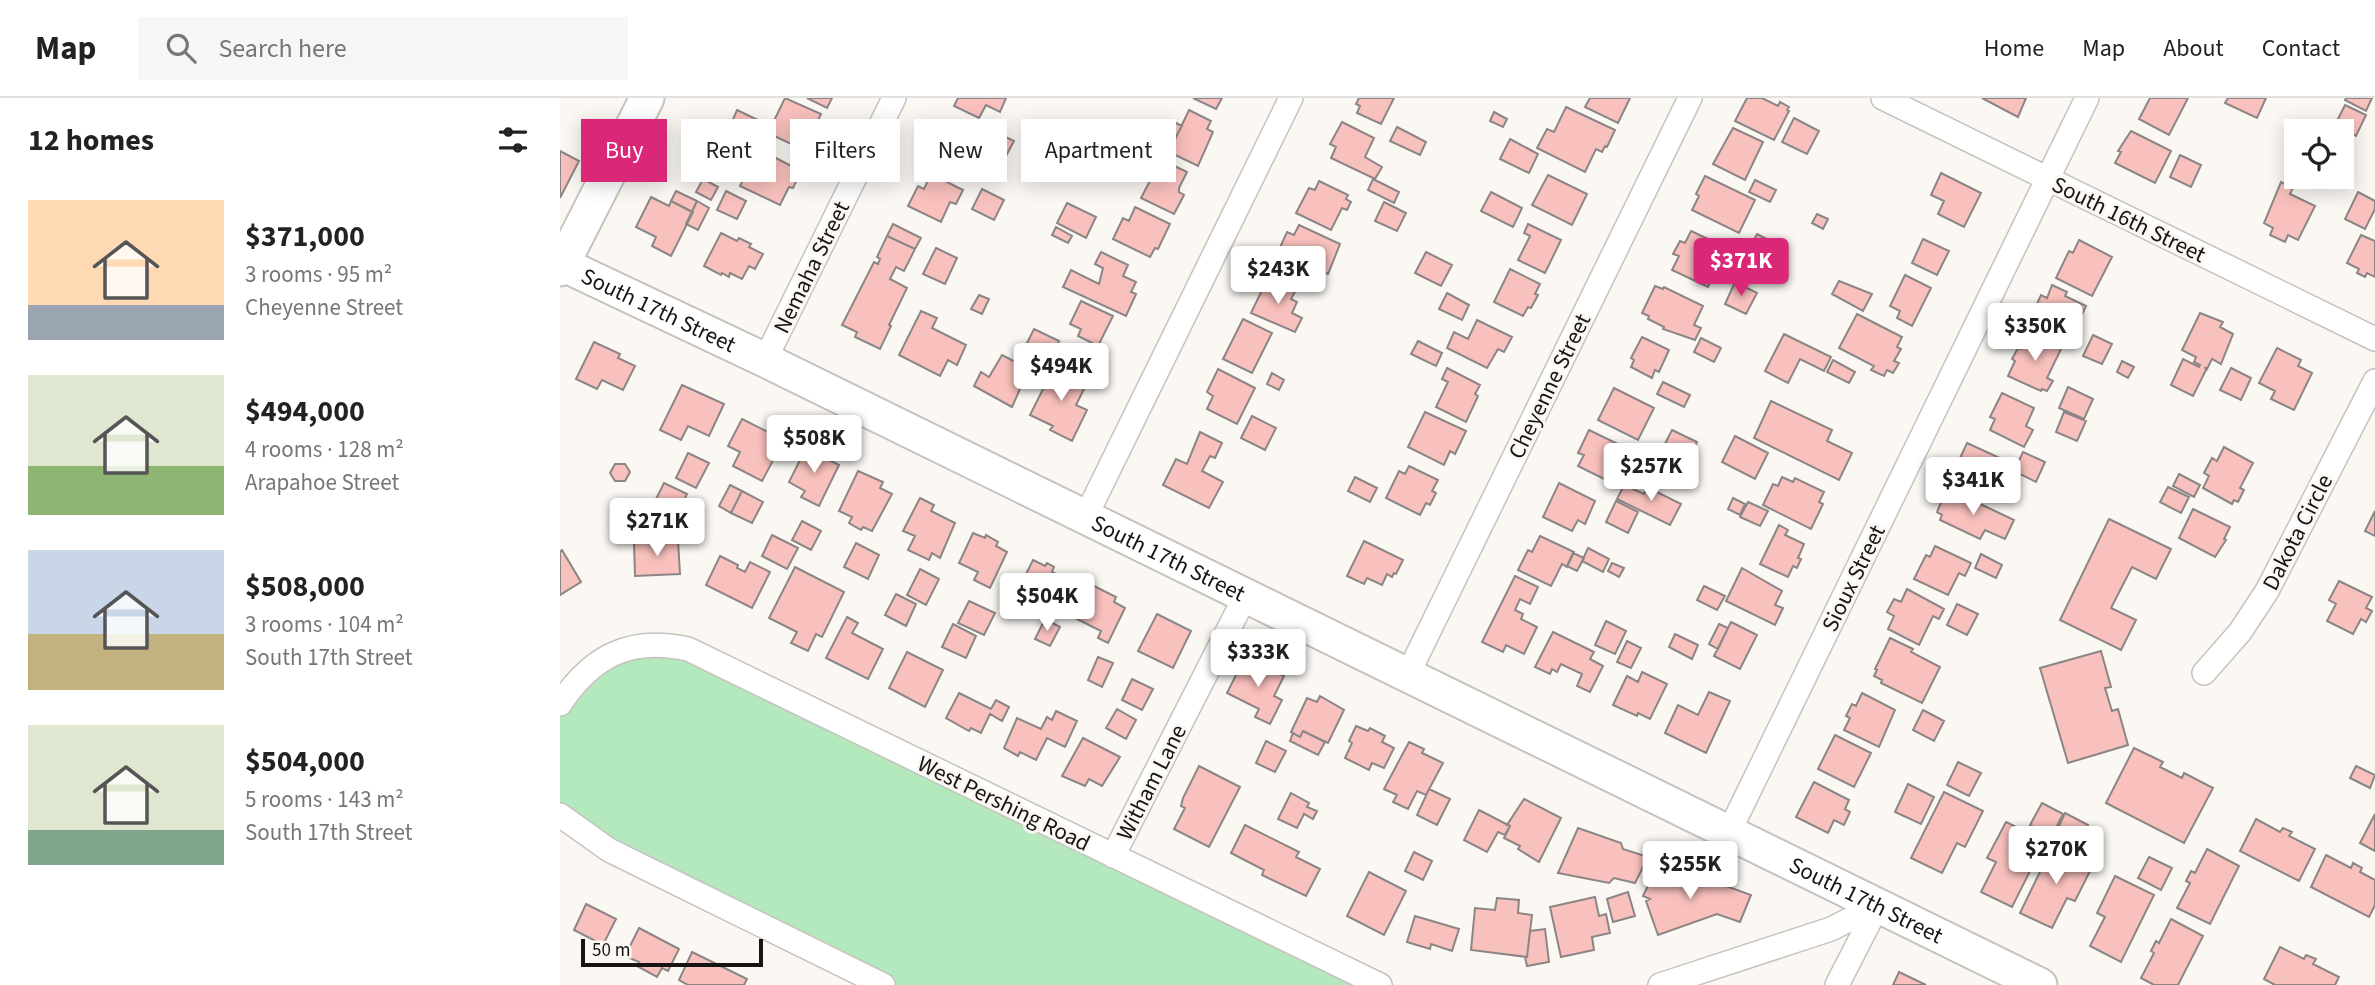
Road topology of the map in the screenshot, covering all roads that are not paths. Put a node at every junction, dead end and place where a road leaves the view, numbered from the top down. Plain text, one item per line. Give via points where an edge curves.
1 (647, 98) edge
2 (894, 98) edge
3 (1291, 98) edge
4 (1690, 98) edge
5 (1883, 98) edge
6 (2087, 98) edge
7 (2048, 179) junction
8 (561, 265) edge
9 (2375, 339) edge
10 (765, 360) junction
11 (2375, 381) edge
12 (1085, 518) junction
13 (1246, 595) junction
14 (2204, 673) dead end
15 (1408, 674) junction
16 (560, 704) edge
17 (560, 815) edge
18 (1729, 832) junction
19 (1113, 856) junction
20 (1878, 905) junction
21 (883, 985) edge
22 (1380, 985) edge
23 (1660, 985) edge
24 (1837, 985) edge
25 (2040, 985) edge

1 - 8 street
2 - 10 street, Nemaha Street
3 - 12 street
4 - 15 street, Cheyenne Street
5 - 7 street, South 16th Street
6 - 7 street, Sioux Street
7 - 9 street, South 16th Street
7 - 18 street, Sioux Street
8 - 10 street, South 17th Street
10 - 12 street, South 17th Street
11 - 14 street, Dakota Circle via 2267,592
12 - 13 street, South 17th Street
13 - 15 street, South 17th Street
13 - 19 street, Witham Lane
15 - 18 street, South 17th Street
16 - 19 street, West Pershing Road via 587,671 623,649 643,645 688,649
17 - 21 street via 609,850
18 - 20 street, South 17th Street
19 - 22 street, West Pershing Road
20 - 23 street via 1831,929
20 - 24 street
20 - 25 street, South 17th Street

